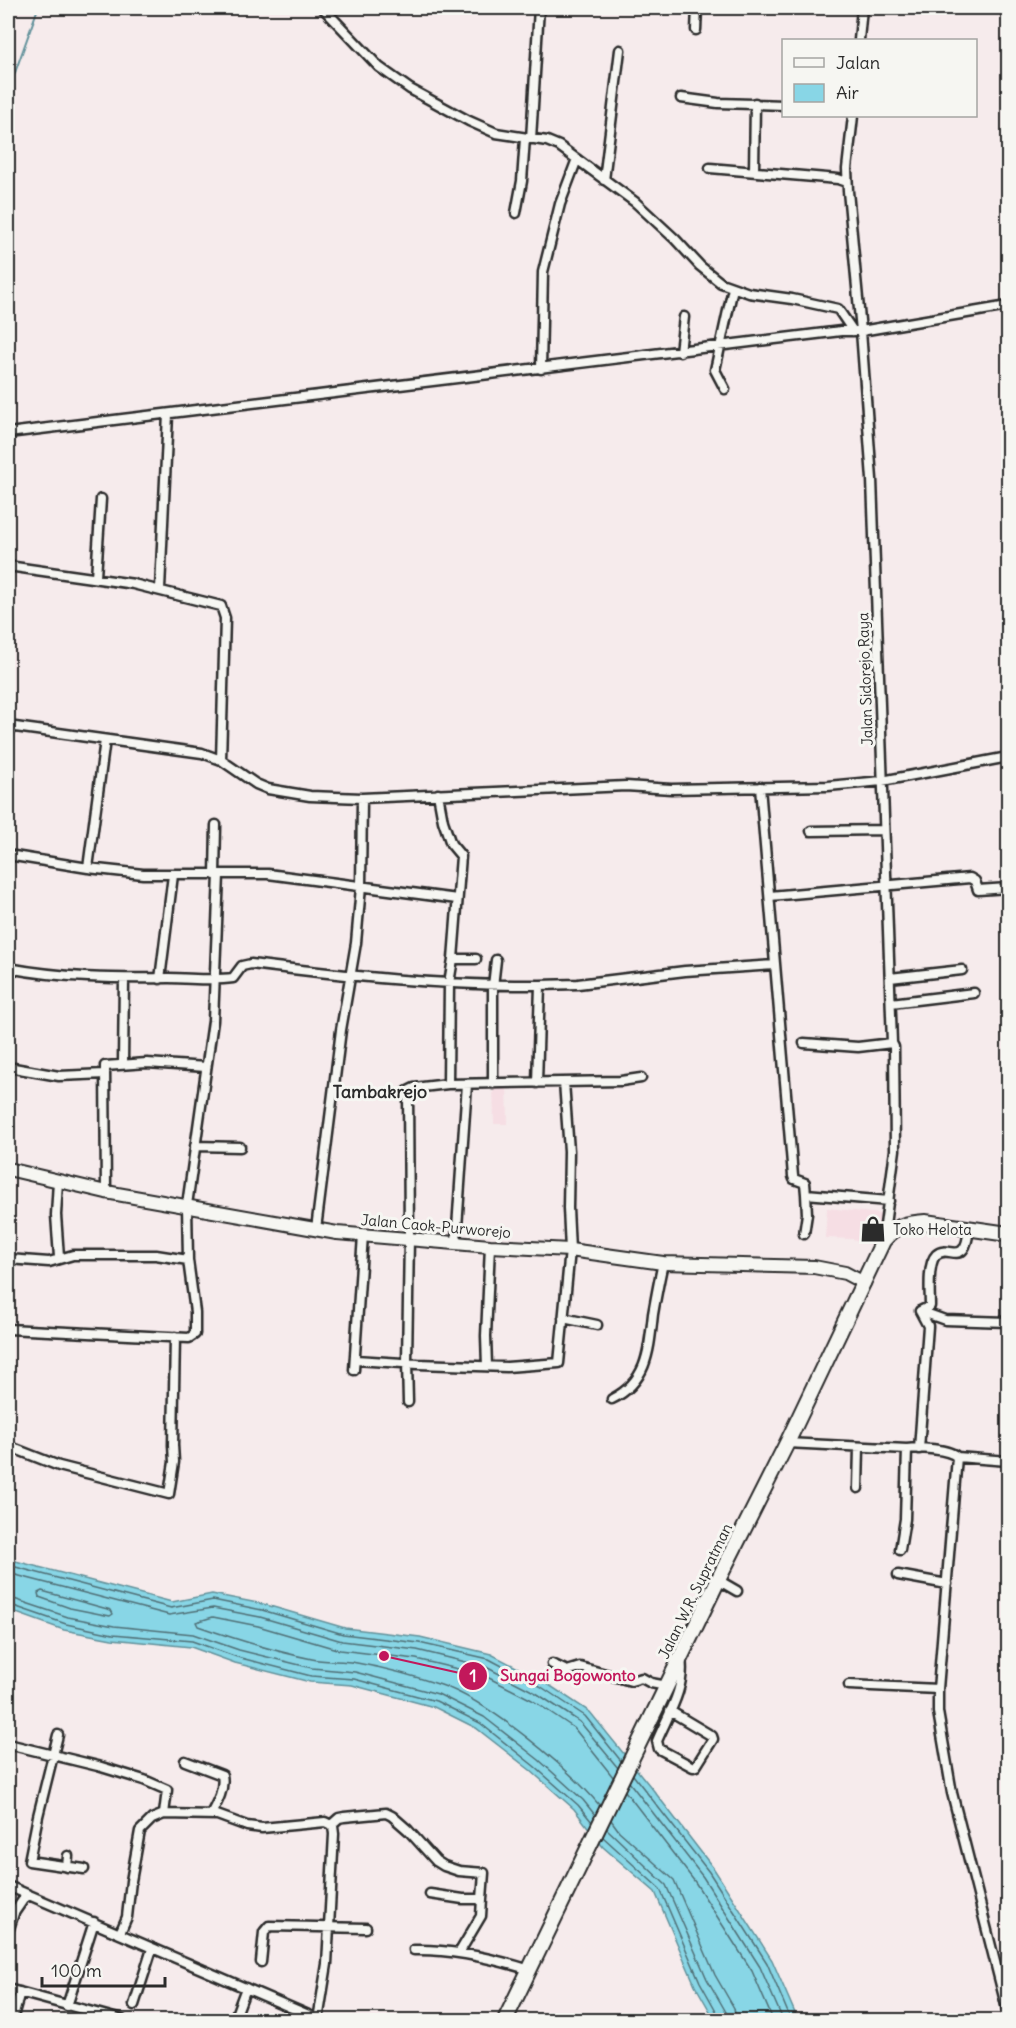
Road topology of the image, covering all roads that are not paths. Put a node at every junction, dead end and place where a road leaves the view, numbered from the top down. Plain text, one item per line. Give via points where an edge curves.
1 (323, 8) edge
2 (539, 8) edge
3 (697, 8) edge
4 (862, 8) edge
5 (696, 30) dead end
6 (859, 39) edge
7 (620, 50) dead end
8 (681, 98) dead end
9 (755, 103) junction
10 (782, 105) edge
11 (853, 117) edge
12 (528, 138) junction
13 (577, 159) junction
14 (710, 168) dead end
15 (754, 171) junction
16 (604, 180) junction
17 (847, 182) junction
18 (516, 213) dead end
19 (733, 288) junction
20 (1008, 306) edge
21 (684, 317) dead end
22 (857, 331) junction
23 (719, 347) junction
24 (680, 352) junction
25 (541, 369) junction
26 (725, 389) dead end
27 (168, 414) junction
28 (8, 434) edge
29 (101, 499) dead end
30 (8, 566) edge
31 (96, 577) junction
32 (160, 590) junction
33 (8, 726) edge
34 (105, 740) junction
35 (1008, 757) edge
36 (221, 760) junction
37 (882, 781) junction
38 (760, 787) junction
39 (438, 794) junction
40 (362, 798) junction
41 (216, 825) dead end
42 (884, 830) junction
43 (811, 831) dead end
44 (8, 855) edge
45 (88, 868) junction
46 (173, 875) junction
47 (217, 875) junction
48 (886, 884) junction
49 (361, 887) junction
50 (1008, 888) edge
51 (770, 896) junction
52 (457, 899) junction
53 (453, 958) junction
54 (476, 959) dead end
55 (496, 960) dead end
56 (775, 965) junction
57 (8, 968) edge
58 (962, 970) dead end
59 (351, 974) junction
60 (214, 978) junction
61 (890, 978) junction
62 (124, 979) junction
63 (160, 979) junction
64 (448, 983) junction
65 (493, 986) junction
66 (540, 986) junction
67 (974, 993) dead end
68 (891, 1003) junction
69 (804, 1043) dead end
70 (892, 1043) junction
71 (123, 1064) junction
72 (8, 1067) edge
73 (206, 1067) junction
74 (105, 1074) junction
75 (641, 1078) dead end
76 (564, 1082) junction
77 (537, 1083) junction
78 (448, 1084) junction
79 (467, 1084) junction
80 (493, 1084) junction
81 (195, 1146) junction
82 (240, 1147) dead end
83 (8, 1170) edge
84 (58, 1181) junction
85 (106, 1191) junction
86 (806, 1194) junction
87 (889, 1201) junction
88 (187, 1205) junction
89 (969, 1228) junction
90 (316, 1229) junction
91 (804, 1234) dead end
92 (1008, 1234) edge
93 (363, 1235) junction
94 (410, 1238) junction
95 (883, 1241) junction
96 (456, 1242) junction
97 (490, 1246) junction
98 (570, 1250) junction
99 (59, 1257) junction
100 (8, 1259) edge
101 (188, 1260) junction
102 (663, 1263) junction
103 (864, 1283) junction
104 (920, 1311) junction
105 (563, 1318) junction
106 (1008, 1322) edge
107 (597, 1325) dead end
108 (8, 1329) edge
109 (175, 1337) junction
110 (356, 1360) junction
111 (407, 1362) junction
112 (487, 1366) junction
113 (354, 1370) dead end
114 (612, 1399) dead end
115 (408, 1402) dead end
116 (787, 1443) junction
117 (8, 1446) edge
118 (860, 1448) junction
119 (907, 1449) junction
120 (919, 1449) junction
121 (957, 1457) junction
122 (1008, 1461) edge
123 (858, 1488) dead end
124 (900, 1550) dead end
125 (898, 1575) dead end
126 (718, 1580) junction
127 (947, 1584) junction
128 (737, 1591) dead end
129 (681, 1657) junction
130 (552, 1664) dead end
131 (849, 1685) dead end
132 (667, 1686) junction
133 (938, 1689) junction
134 (670, 1711) junction
135 (58, 1735) dead end
136 (8, 1744) edge
137 (52, 1756) junction
138 (185, 1761) dead end
139 (164, 1814) junction
140 (210, 1814) junction
141 (331, 1825) junction
142 (69, 1856) dead end
143 (68, 1867) junction
144 (84, 1869) dead end
145 (8, 1886) edge
146 (27, 1894) junction
147 (430, 1894) dead end
148 (482, 1899) junction
149 (94, 1922) junction
150 (328, 1928) junction
151 (366, 1928) dead end
152 (8, 1932) edge
153 (120, 1934) junction
154 (152, 1949) junction
155 (414, 1950) dead end
156 (459, 1953) junction
157 (261, 1962) dead end
158 (530, 1970) junction
159 (246, 1988) junction
160 (8, 1989) edge
161 (20, 1992) junction
162 (134, 2005) dead end
163 (67, 2006) junction
164 (1008, 2013) edge
165 (12, 2020) edge
166 (122, 2020) edge
167 (234, 2020) edge
168 (319, 2020) edge
169 (505, 2020) edge

1 - 12 street via 393,78 469,121 496,132
2 - 12 street
3 - 5 street
4 - 6 street
7 - 16 street
8 - 9 street
9 - 10 street
9 - 15 street
11 - 17 street, Jalan Sidorejo Raya
12 - 13 street via 559,146
12 - 18 street
13 - 16 street
13 - 25 street via 560,204 543,272
14 - 15 street
15 - 17 street
16 - 19 street via 635,202 700,266
17 - 22 street, Jalan Sidorejo Raya
19 - 22 street via 838,309
19 - 23 street
20 - 22 street
21 - 24 street
22 - 23 street
22 - 37 street, Jalan Sidorejo Raya via 874,523
23 - 24 street
23 - 26 street via 715,370
24 - 25 street
25 - 27 street
27 - 28 street
27 - 32 street
29 - 31 street
30 - 31 street
31 - 32 street
32 - 36 street via 221,606 224,611
33 - 34 street
34 - 36 street via 194,751
34 - 45 street
35 - 37 street
36 - 40 street via 256,784 274,791
37 - 38 street
37 - 42 street, Jalan Sidorejo Raya
38 - 39 street via 626,786
38 - 51 street
39 - 40 street
39 - 52 street via 451,844 461,856
40 - 49 street
41 - 47 street
42 - 43 street
42 - 48 street, Jalan Sidorejo Raya
44 - 45 street
45 - 46 street
46 - 47 street
46 - 63 street
47 - 49 street via 268,874
47 - 60 street
48 - 50 street via 970,878 978,890
48 - 51 street
48 - 61 street, Jalan Sidorejo Raya
49 - 52 street
49 - 59 street
51 - 56 street
52 - 53 street
53 - 54 street
53 - 64 street
55 - 65 street
56 - 66 street
56 - 86 street via 793,1178 805,1183
57 - 62 street
58 - 61 street
59 - 60 street via 251,964 242,966 233,978
59 - 64 street
59 - 90 street
60 - 63 street
60 - 73 street
61 - 68 street, Jalan Sidorejo Raya
62 - 63 street
62 - 71 street
64 - 65 street
64 - 78 street
65 - 66 street
65 - 80 street
66 - 77 street
67 - 68 street
68 - 70 street, Jalan Sidorejo Raya
69 - 70 street via 858,1047
70 - 87 street, Jalan Sidorejo Raya via 896,1144
71 - 73 street
71 - 74 street via 105,1066
72 - 74 street via 59,1076
73 - 81 street
74 - 85 street
75 - 76 street
76 - 77 street
76 - 98 street
77 - 80 street
78 - 79 street
78 - 94 street via 408,1091
79 - 80 street
79 - 96 street
81 - 82 street
81 - 88 street
83 - 84 street, Jalan Caok-Purworejo
84 - 85 street, Jalan Caok-Purworejo
84 - 99 street
85 - 88 street, Jalan Caok-Purworejo
86 - 87 street
86 - 91 street
87 - 95 street, Jalan Sidorejo Raya
88 - 90 street, Jalan Caok-Purworejo
88 - 101 street
89 - 92 main road
89 - 95 main road via 912,1223 895,1228
89 - 104 street via 968,1244 963,1250 934,1257 930,1306
90 - 93 street, Jalan Caok-Purworejo
93 - 94 street, Jalan Caok-Purworejo
93 - 110 street
94 - 96 street, Jalan Caok-Purworejo
94 - 111 street
95 - 103 main road, Jalan W.R. Supratman
96 - 97 street, Jalan Caok-Purworejo
97 - 98 street, Jalan Caok-Purworejo
97 - 112 street
98 - 102 street, Jalan Caok-Purworejo
98 - 105 street
99 - 100 street via 49,1262
99 - 101 street via 156,1255
101 - 109 street via 196,1329 192,1337
102 - 103 street, Jalan Caok-Purworejo via 814,1267 845,1273
102 - 114 street via 644,1368 626,1390
103 - 116 main road, Jalan W.R. Supratman
104 - 106 street via 945,1320
104 - 120 street via 928,1326
105 - 107 street
105 - 112 street via 559,1363
108 - 109 street
109 - 117 street via 170,1494 59,1466
110 - 111 street
110 - 113 street
111 - 112 street
111 - 115 street
116 - 118 street
116 - 126 main road, Jalan W.R. Supratman
118 - 119 street
118 - 123 street
119 - 120 street
119 - 124 street
120 - 121 street via 943,1450
121 - 122 street
121 - 127 street
125 - 127 street
126 - 128 street
126 - 129 main road, Jalan W.R. Supratman
127 - 133 street
129 - 132 main road, Jalan W.R. Supratman
129 - 134 street via 683,1671
130 - 132 street via 567,1671 581,1667
131 - 133 street
132 - 158 main road, Jalan W.R. Supratman
133 - 164 street via 939,1723 952,1793
134 - 134 street via 712,1736 696,1766 657,1745
135 - 137 street
136 - 137 street
137 - 139 street via 98,1766 164,1788
137 - 143 street via 29,1862
138 - 140 street via 222,1775 218,1801
139 - 140 street
139 - 153 street via 140,1831 127,1917
140 - 141 street via 262,1828 325,1822
141 - 148 street via 339,1818 386,1813 444,1866 483,1872
141 - 150 street via 334,1834
142 - 143 street
143 - 144 street
145 - 146 street
146 - 149 street
146 - 152 street via 14,1913
147 - 148 street
148 - 156 street via 481,1916
149 - 153 street
149 - 163 street
150 - 151 street
150 - 157 street via 269,1926 264,1932
150 - 168 street
153 - 154 street
154 - 159 street
154 - 162 street
155 - 156 street
156 - 158 street
158 - 169 main road, Jalan W.R. Supratman
159 - 167 street
159 - 168 street
160 - 161 street
161 - 163 street
161 - 165 street
163 - 166 street

